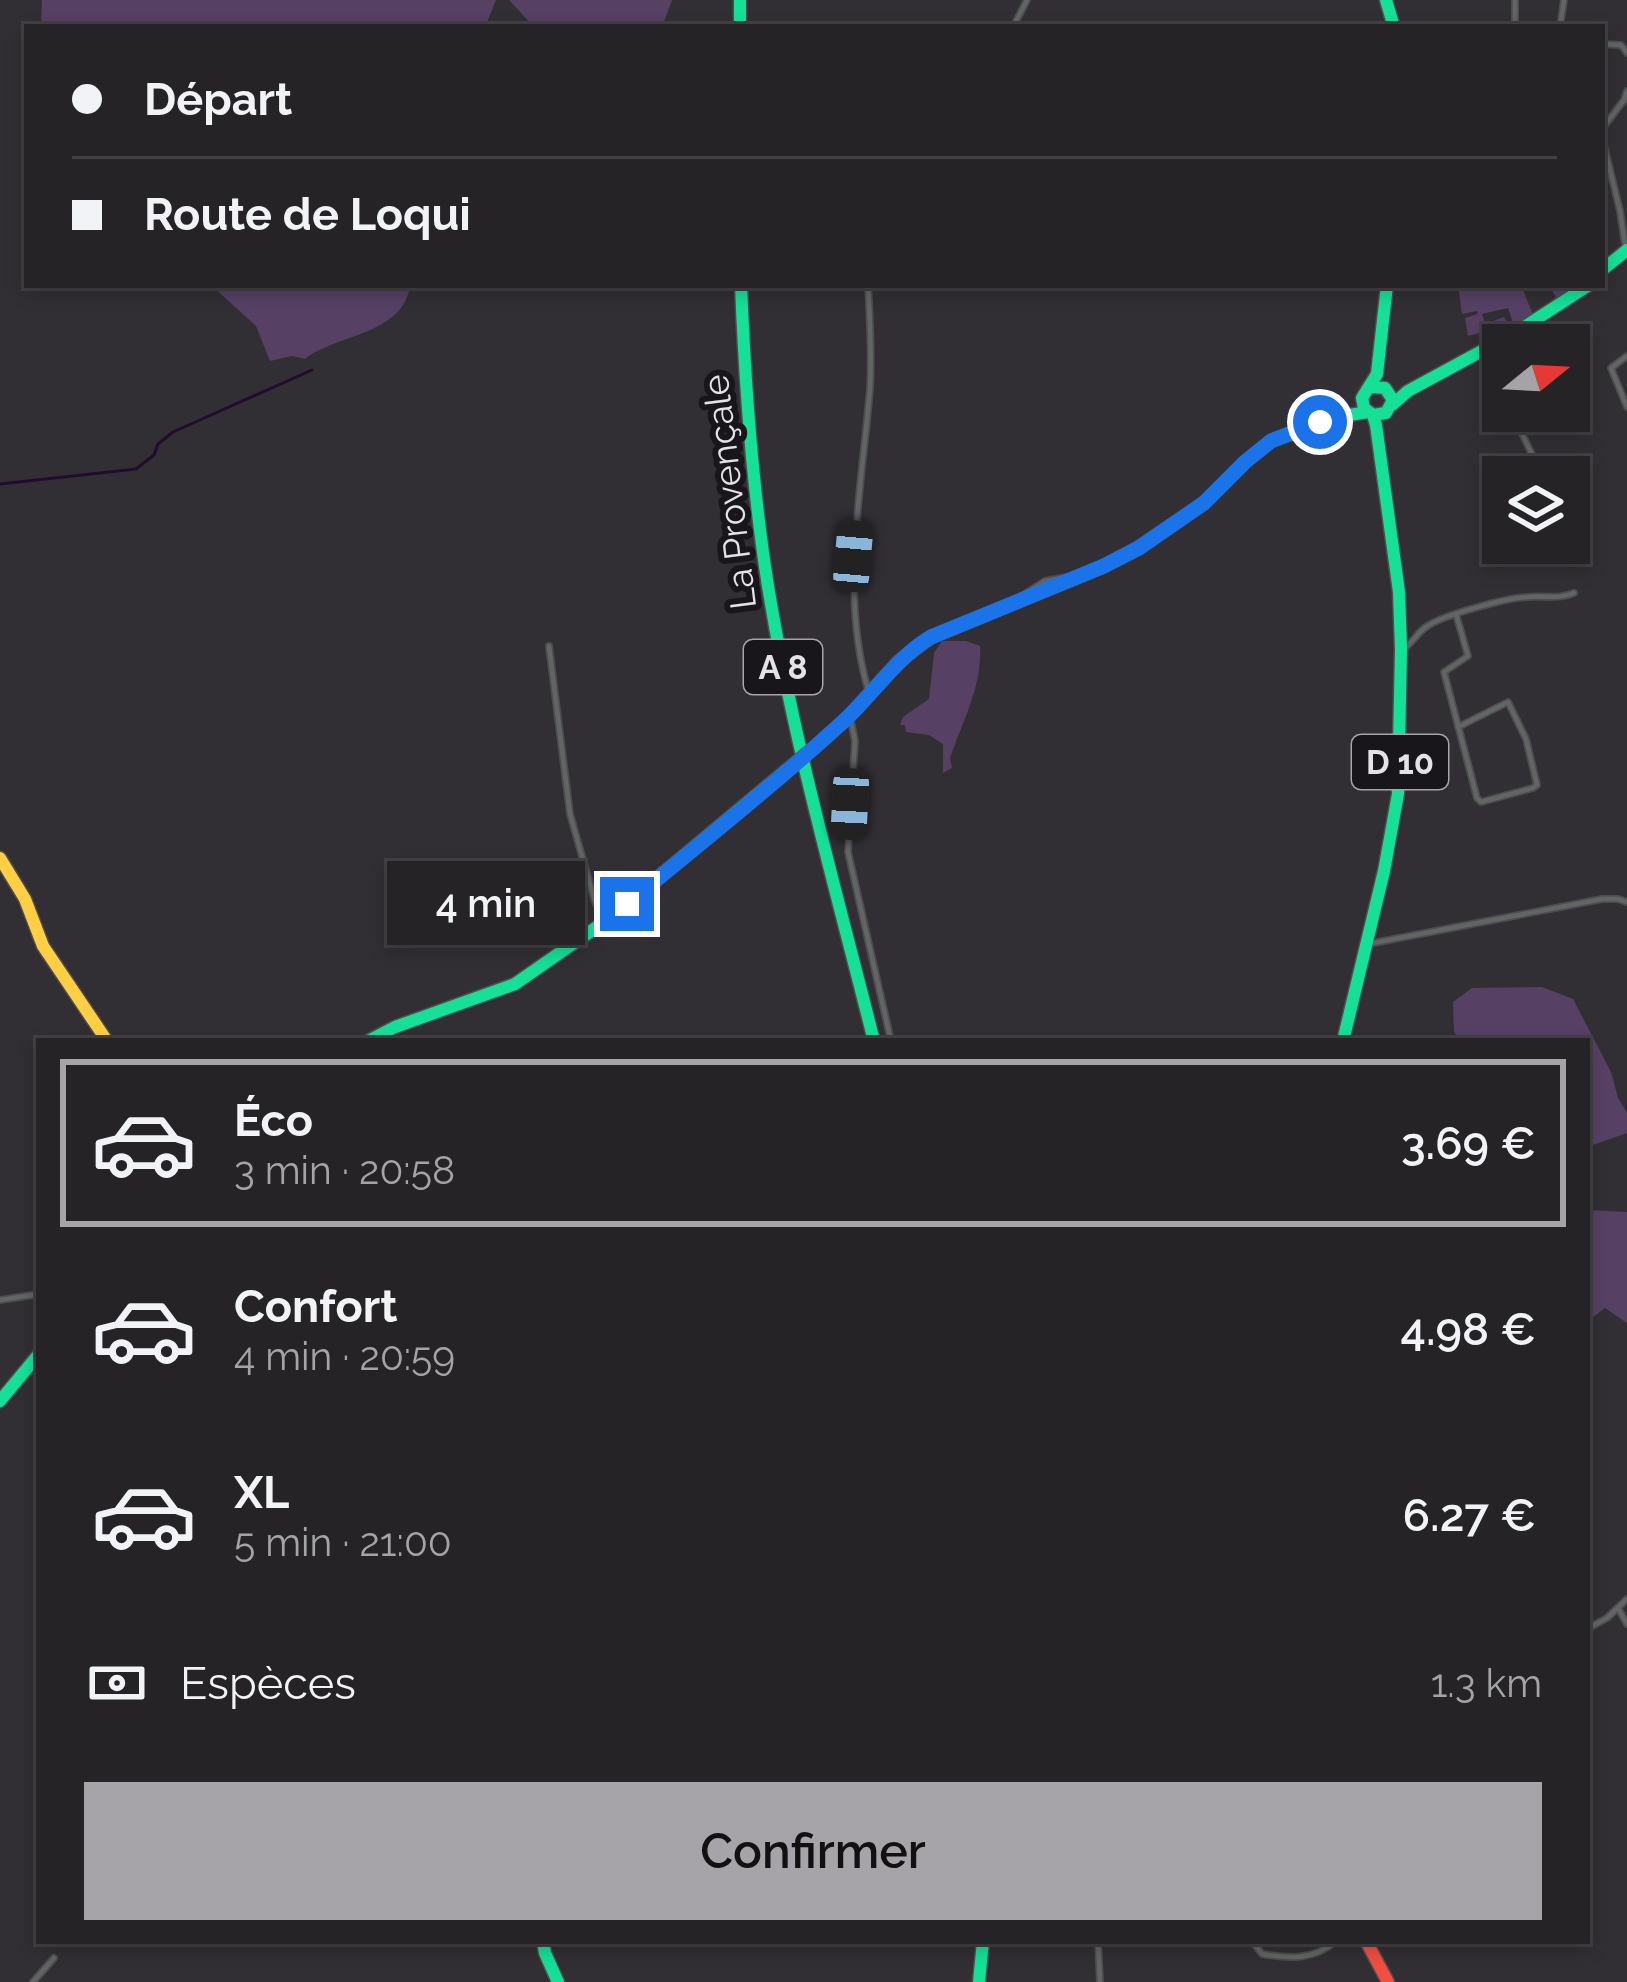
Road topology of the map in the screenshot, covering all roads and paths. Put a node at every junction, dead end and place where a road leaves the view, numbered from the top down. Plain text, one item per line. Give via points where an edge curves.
1 (1627, 91) edge
2 (1605, 131) edge
3 (1605, 141) edge
4 (1624, 210) edge
5 (1626, 248) edge
6 (731, 288) edge
7 (741, 288) edge
8 (868, 288) edge
9 (1389, 288) edge
10 (1581, 288) edge
11 (1528, 324) edge
12 (1482, 351) edge
13 (1627, 356) edge
14 (1379, 399) junction
15 (1627, 406) edge
16 (1574, 593) dead end
17 (1456, 614) junction
18 (549, 646) dead end
19 (1401, 649) junction
20 (869, 693) junction
21 (850, 716) junction
22 (1458, 727) junction
23 (0, 858) edge
24 (1627, 902) edge
25 (605, 922) junction
26 (1366, 945) junction
27 (105, 1038) edge
28 (374, 1038) edge
29 (864, 1038) edge
30 (873, 1038) edge
31 (890, 1038) edge
32 (1343, 1038) edge
33 (36, 1294) edge
34 (0, 1300) edge
35 (36, 1358) edge
36 (0, 1401) edge
37 (1627, 1599) edge
38 (1618, 1608) junction
39 (1627, 1624) edge
40 (1590, 1627) edge
41 (544, 1944) edge
42 (973, 1944) edge
43 (983, 1944) edge
44 (1098, 1944) edge
45 (1254, 1944) edge
46 (1332, 1944) edge
47 (1368, 1944) edge
48 (54, 1958) dead end
49 (33, 1982) edge
50 (558, 1982) edge
51 (969, 1982) edge
52 (979, 1982) edge
53 (1100, 1982) edge
54 (1388, 1982) edge

1 - 2 street
3 - 4 street
4 - 5 street
6 - 29 main road, La Provençale / A 8 via 741,452 764,619
7 - 30 main road, La Provençale / A 8 via 753,478 774,617
8 - 20 street via 871,370 853,556
9 - 14 main road, D 10
10 - 11 main road
12 - 14 main road
13 - 15 street via 1611,368
14 - 19 main road, D 10
14 - 20 main road via 1271,441 1213,496 1139,548 931,637
16 - 17 street
17 - 19 street
17 - 22 street via 1468,656 1444,672
18 - 25 street via 570,814
19 - 26 main road, D 10 via 1398,794
20 - 21 main road
21 - 25 main road, bridge
21 - 31 street via 848,852
22 - 22 street via 1481,802 1537,785 1508,702
23 - 27 main road via 43,946
24 - 26 street via 1602,899
25 - 28 main road via 514,984
26 - 32 main road, D 10
33 - 34 street
35 - 36 main road
37 - 38 street
38 - 39 street
38 - 40 street
41 - 50 main road
42 - 51 main road
43 - 52 main road
44 - 53 street
45 - 46 street via 1262,1954 1296,1958
47 - 54 main road
48 - 49 street

